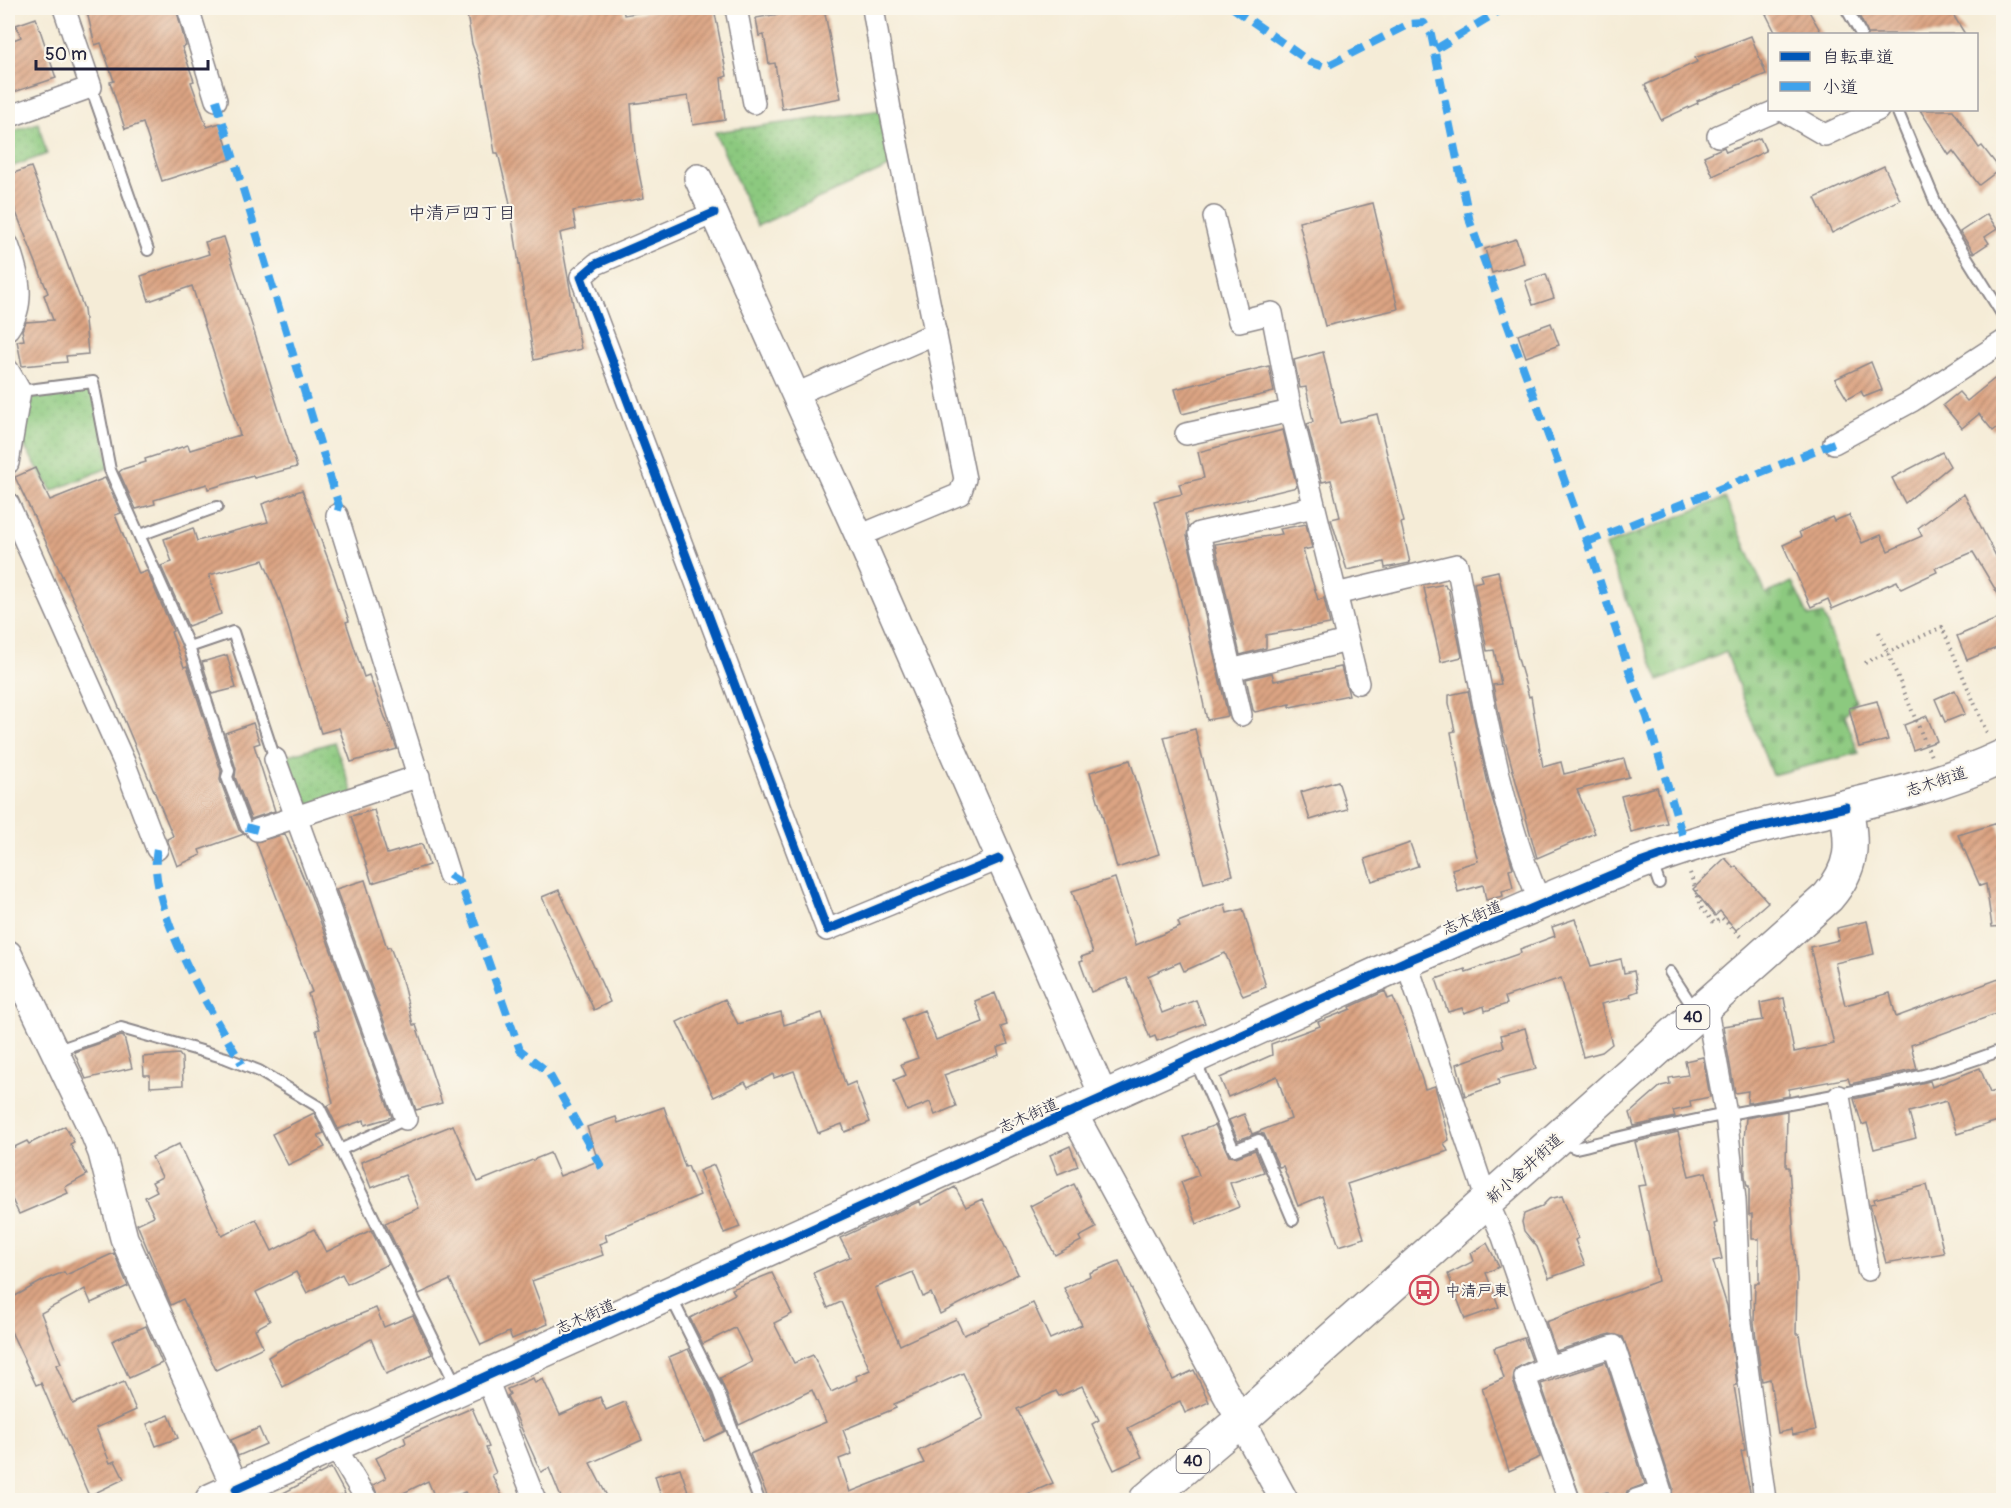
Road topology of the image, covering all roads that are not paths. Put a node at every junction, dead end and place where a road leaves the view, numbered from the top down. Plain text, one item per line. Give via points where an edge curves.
1 (64, 8) edge
2 (188, 8) edge
3 (736, 8) edge
4 (873, 8) edge
5 (1846, 8) edge
6 (1860, 33) edge
7 (91, 87) junction
8 (216, 100) dead end
9 (754, 103) dead end
10 (1778, 111) edge
11 (1782, 111) edge
12 (1876, 111) edge
13 (1897, 111) edge
14 (8, 117) edge
15 (1718, 136) dead end
16 (698, 177) dead end
17 (714, 213) junction
18 (1214, 217) dead end
19 (8, 245) edge
20 (148, 250) dead end
21 (2004, 317) edge
22 (8, 329) edge
23 (936, 333) junction
24 (2004, 341) edge
25 (8, 370) edge
26 (20, 391) junction
27 (796, 394) junction
28 (1291, 411) junction
29 (1186, 434) dead end
30 (1834, 443) dead end
31 (8, 463) edge
32 (8, 503) edge
33 (217, 507) dead end
34 (1314, 507) junction
35 (338, 515) dead end
36 (140, 535) junction
37 (859, 536) junction
38 (1336, 594) junction
39 (1347, 641) junction
40 (189, 647) junction
41 (1231, 670) junction
42 (1358, 683) dead end
43 (1241, 715) dead end
44 (1996, 746) edge
45 (275, 759) joint
46 (419, 776) junction
47 (1846, 807) junction
48 (296, 817) junction
49 (252, 828) joint
50 (157, 849) dead end
51 (999, 859) junction
52 (449, 875) dead end
53 (1541, 904) junction
54 (8, 954) edge
55 (1406, 961) junction
56 (1670, 972) dead end
57 (1701, 1009) junction
58 (2004, 1049) edge
59 (55, 1052) junction
60 (1193, 1057) junction
61 (1839, 1096) junction
62 (1104, 1097) junction
63 (1072, 1111) junction
64 (1726, 1114) junction
65 (406, 1119) joint
66 (1555, 1140) junction
67 (340, 1150) junction
68 (1486, 1201) junction
69 (1293, 1220) dead end
70 (1868, 1270) dead end
71 (670, 1294) junction
72 (1548, 1367) junction
73 (472, 1383) junction
74 (1240, 1421) junction
75 (334, 1445) junction
76 (224, 1495) edge
77 (367, 1500) edge
78 (535, 1500) edge
79 (759, 1500) edge
80 (1146, 1500) edge
81 (1284, 1500) edge
82 (1569, 1500) edge
83 (1636, 1500) edge
84 (1764, 1500) edge

1 - 7 street
2 - 8 street
3 - 9 street
4 - 23 street
5 - 6 lane
7 - 14 street
7 - 20 lane
10 - 15 street
11 - 12 street via 1825,135
13 - 21 lane via 1942,218
16 - 17 street
17 - 27 street
17 - 51 street via 596,264 581,277 827,930
18 - 28 street via 1239,321 1272,313
19 - 22 street via 18,274 19,305
23 - 27 street
23 - 37 street via 964,479 960,494
24 - 30 street via 1912,401
25 - 26 street
26 - 31 street
26 - 36 lane via 93,382 110,470
27 - 37 street
28 - 29 street
28 - 34 street
32 - 50 street via 124,762
33 - 36 lane
34 - 38 street
34 - 41 street via 1199,533
35 - 46 street
36 - 40 lane
37 - 51 street
38 - 39 street
38 - 53 street via 1457,565 1499,771 1524,864
39 - 41 street
39 - 42 street
40 - 45 lane via 233,632
40 - 49 lane via 230,771 227,777
41 - 43 street
44 - 47 main road, 志木街道 via 1954,776
45 - 48 street
46 - 48 street
46 - 52 street
47 - 53 main road, 志木街道 via 1733,833 1654,872
47 - 57 main road, 新小金井街道 / 40 via 1850,858 1843,879 1828,897
48 - 49 street
48 - 65 street
51 - 62 street
53 - 55 main road, 志木街道
54 - 59 street
55 - 60 main road, 志木街道
55 - 68 street
56 - 57 lane
57 - 64 street
57 - 66 main road, 新小金井街道 / 40
58 - 61 lane via 1964,1065
59 - 67 lane via 121,1028 226,1058 259,1071 319,1107
59 - 76 street via 102,1153 124,1238
60 - 62 main road, 志木街道
60 - 69 lane via 1234,1150 1259,1140
61 - 64 lane
61 - 70 street
62 - 63 main road, 志木街道
63 - 71 main road, 志木街道
63 - 74 street
64 - 66 lane via 1576,1148
64 - 84 street via 1735,1200 1740,1315
65 - 67 lane
66 - 68 main road, 新小金井街道 / 40
67 - 73 lane
68 - 72 street via 1503,1237
68 - 74 main road, 新小金井街道 / 40
71 - 73 main road, 志木街道
71 - 79 lane via 718,1391
72 - 82 street via 1526,1377
72 - 83 street via 1614,1346 1661,1492
73 - 75 main road, 志木街道
73 - 78 street
74 - 80 main road, 新小金井街道 / 40
74 - 81 street
75 - 76 main road, 志木街道
75 - 77 street

